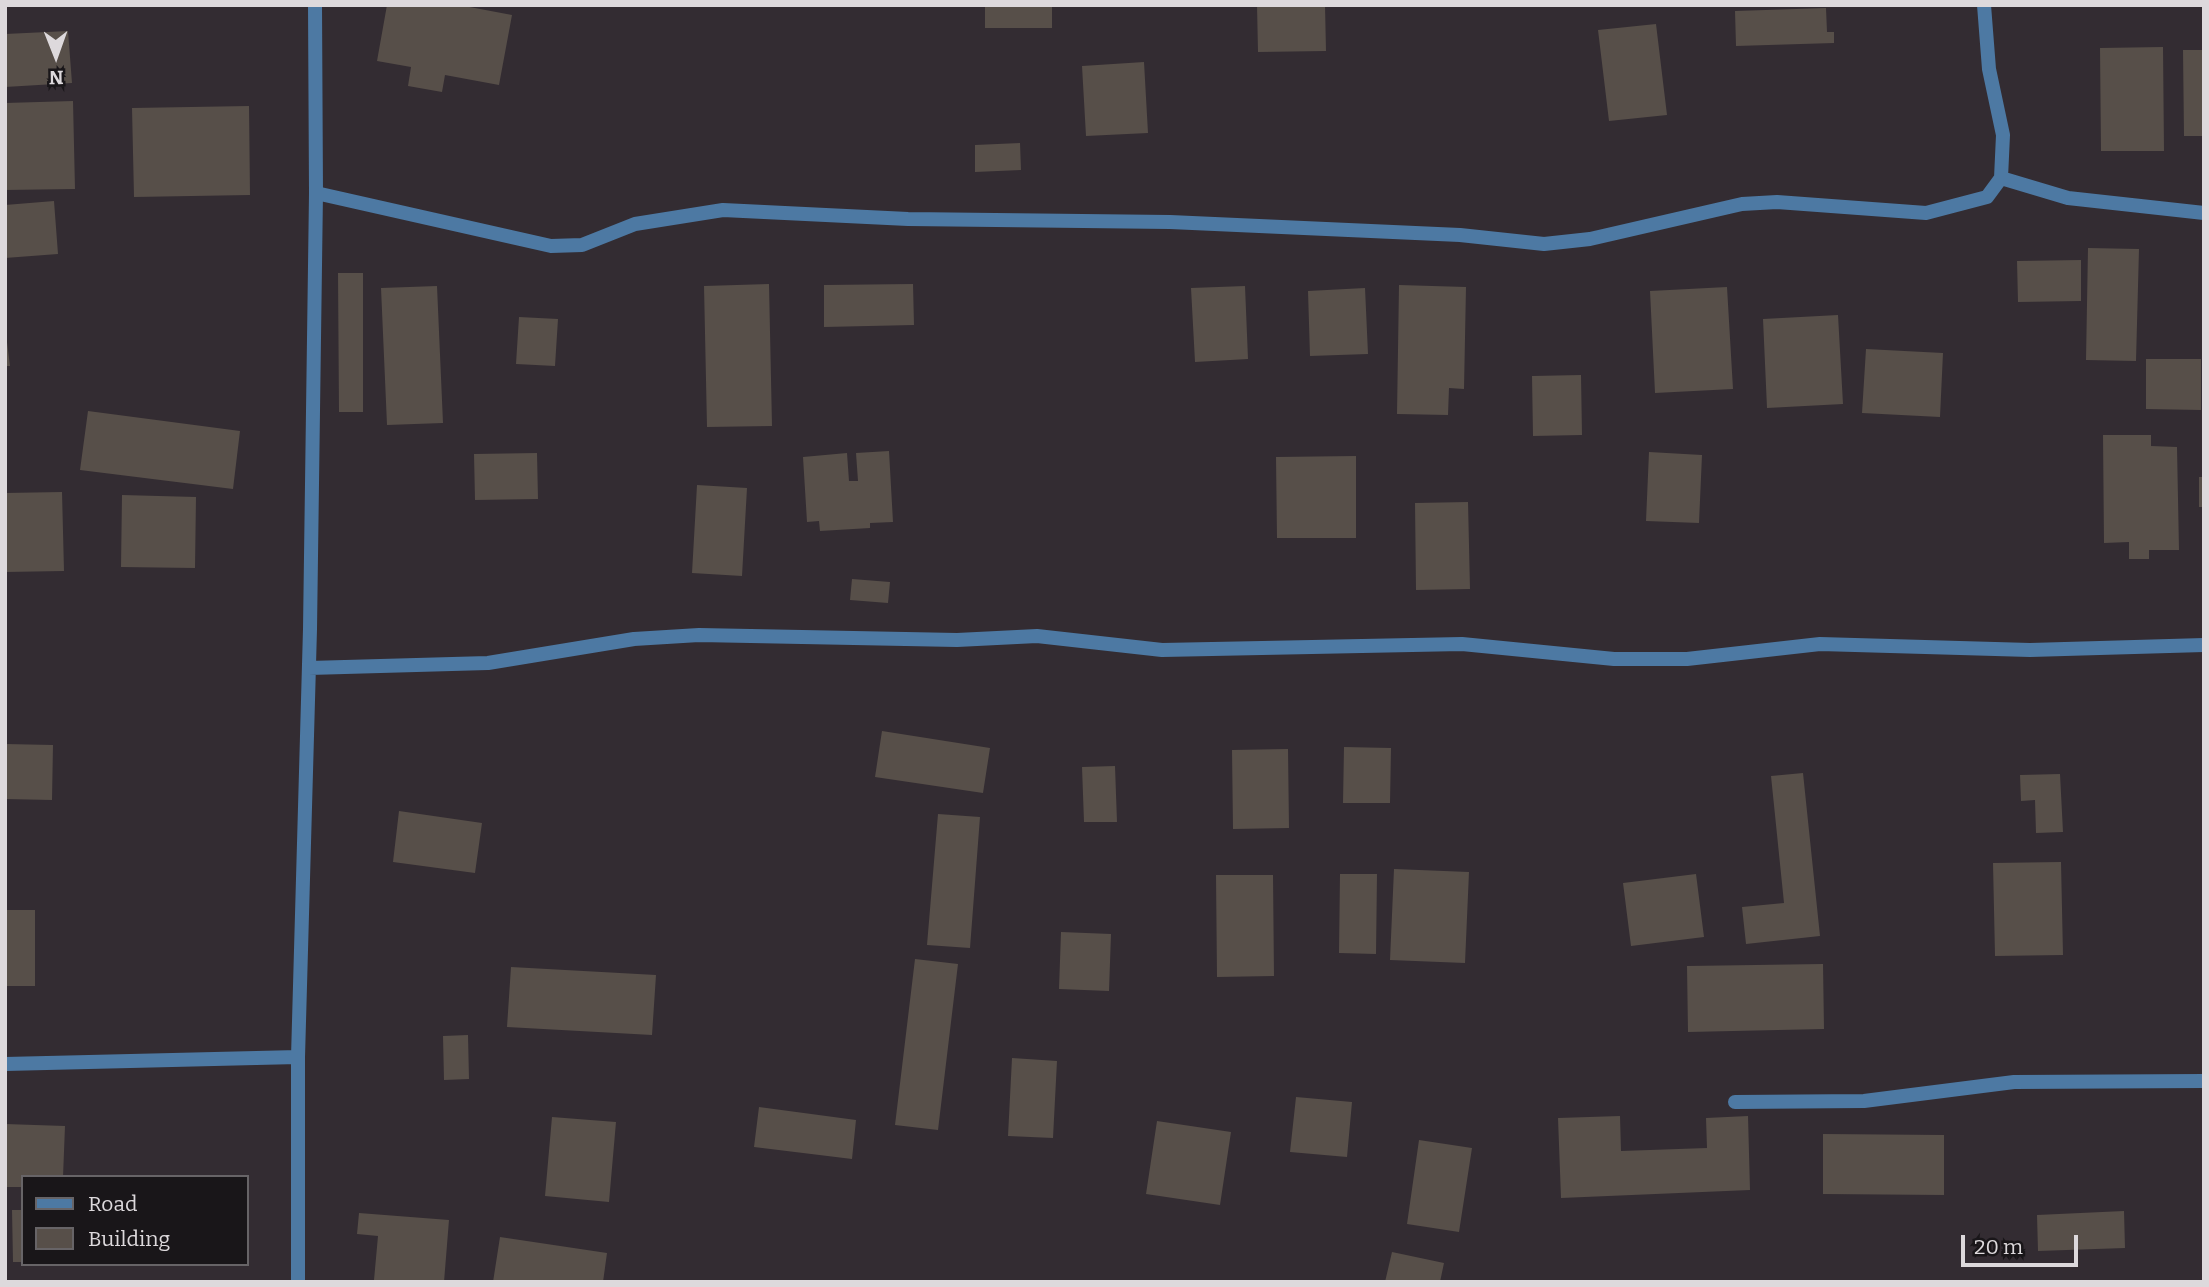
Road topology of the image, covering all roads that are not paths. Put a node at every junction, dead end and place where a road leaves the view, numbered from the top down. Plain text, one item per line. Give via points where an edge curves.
1 (315, 5) edge
2 (1984, 5) edge
3 (2001, 178) junction
4 (316, 193) junction
5 (2204, 213) edge
6 (2204, 645) edge
7 (309, 668) junction
8 (299, 1057) junction
9 (5, 1064) edge
10 (2204, 1081) edge
11 (1735, 1102) dead end
12 (298, 1282) edge

1 - 4 street
2 - 3 street via 2003,135
3 - 4 street via 1987,197 1926,213 1777,202 1742,204 1590,239 1544,244 1460,235 1170,222 908,219 723,210 635,224 582,245 551,246
3 - 5 street via 2068,198
4 - 7 street
6 - 7 street via 2029,649 1820,644 1687,659 1615,659 1462,644 1162,650 1037,636 957,640 699,635 634,639 488,663
7 - 8 street
8 - 9 street
8 - 12 street
10 - 11 street via 2027,1081 1864,1101

